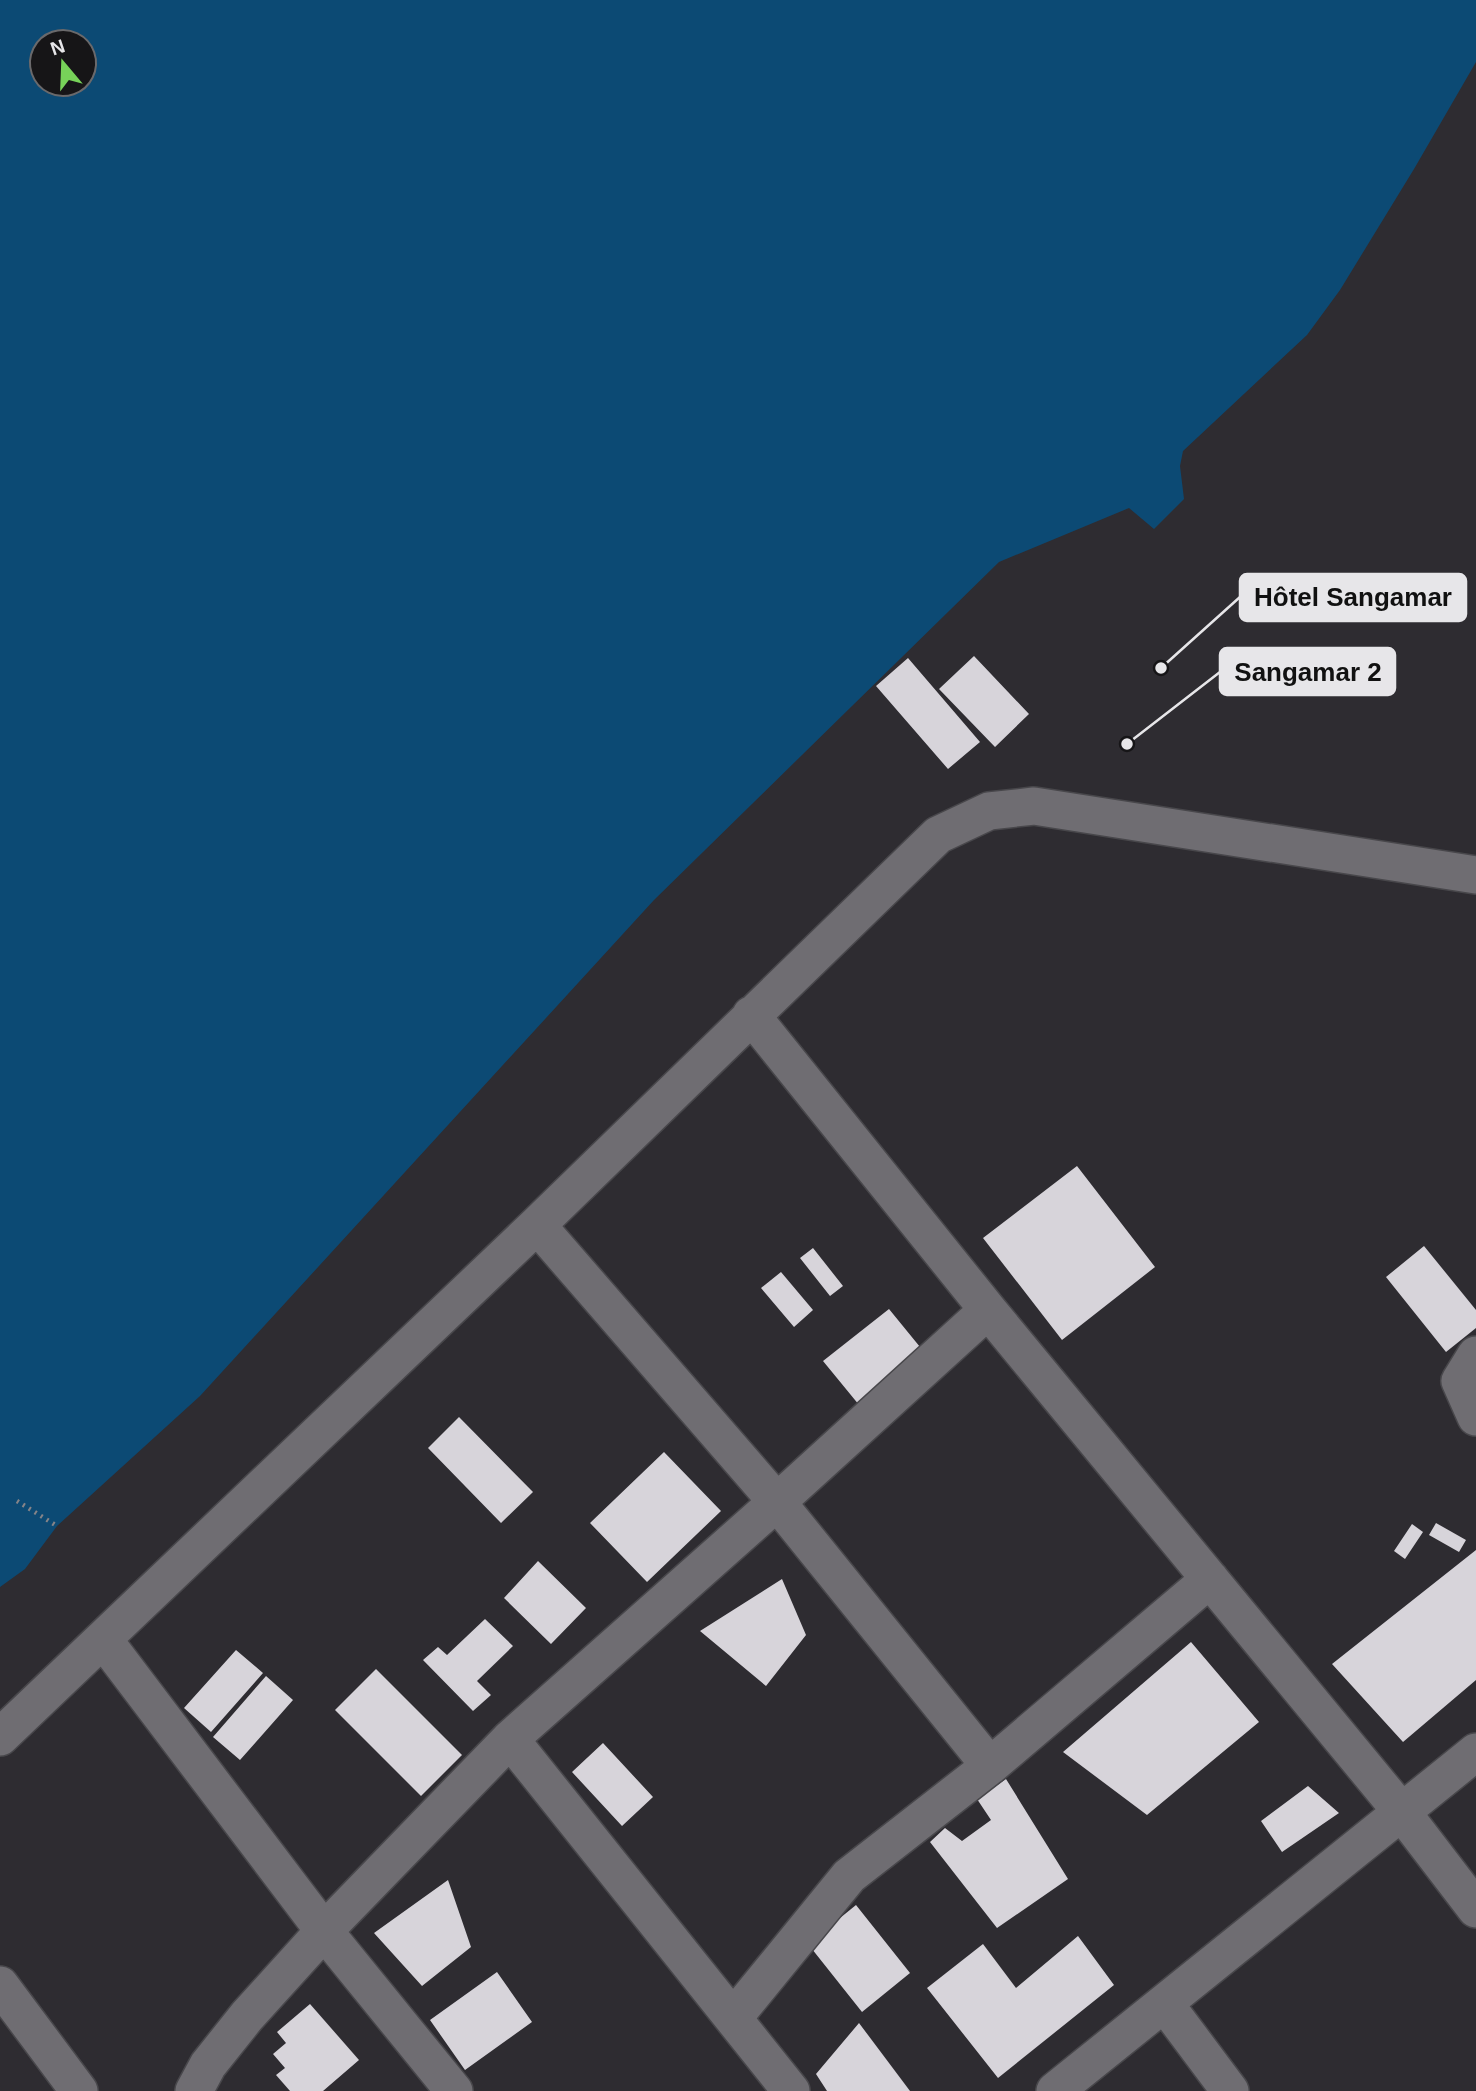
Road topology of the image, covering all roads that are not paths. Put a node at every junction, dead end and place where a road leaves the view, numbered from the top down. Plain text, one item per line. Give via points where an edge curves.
1 (1476, 875) edge
2 (751, 1015) junction
3 (537, 1225) junction
4 (988, 1310) junction
5 (1476, 1355) edge
6 (1476, 1417) edge
7 (777, 1502) junction
8 (1210, 1579) junction
9 (103, 1639) junction
10 (0, 1737) edge
11 (510, 1739) junction
12 (1476, 1752) edge
13 (990, 1766) junction
14 (1401, 1811) junction
15 (1476, 1909) edge
16 (324, 1931) junction
17 (0, 1985) edge
18 (1165, 2004) junction
19 (734, 2017) junction
20 (79, 2091) edge
21 (194, 2091) edge
22 (454, 2091) edge
23 (791, 2091) edge
24 (1055, 2091) edge
25 (1230, 2091) edge

1 - 2 street via 1034,806 989,811 938,835
2 - 3 street
2 - 4 street
3 - 7 street
3 - 9 street
4 - 7 street
4 - 8 street
5 - 6 street via 1460,1381
7 - 11 street
7 - 13 street
8 - 13 street
8 - 14 street
9 - 10 street
9 - 16 street
11 - 16 street
11 - 19 street
12 - 14 street
13 - 19 street via 849,1876
14 - 15 street
14 - 18 street
16 - 21 street via 247,2016
16 - 22 street
17 - 20 street
18 - 24 street
18 - 25 street
19 - 23 street

